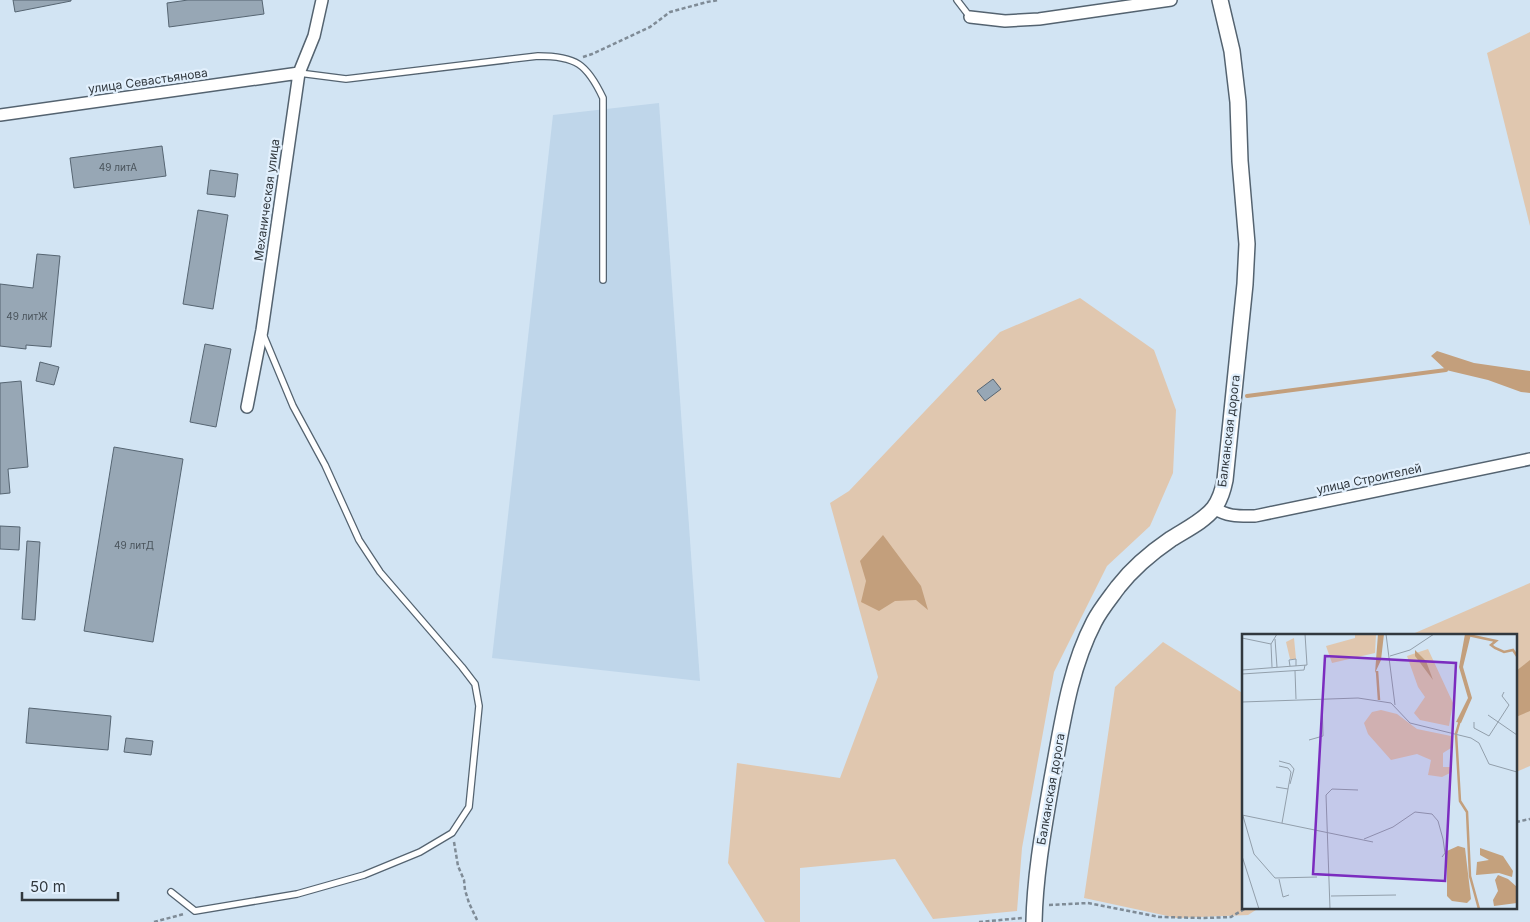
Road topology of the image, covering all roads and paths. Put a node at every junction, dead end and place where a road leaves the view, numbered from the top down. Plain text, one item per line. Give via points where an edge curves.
1 (322, 0) edge
2 (719, 0) edge
3 (957, 0) edge
4 (1171, 0) edge
5 (1220, 0) edge
6 (970, 16) joint
7 (570, 60) junction
8 (299, 73) junction
9 (0, 115) edge
10 (603, 280) dead end
11 (262, 330) junction
12 (247, 407) dead end
13 (1530, 460) edge
14 (1214, 508) junction
15 (452, 833) junction
16 (171, 892) dead end
17 (1243, 910) edge
18 (195, 911) junction
19 (1034, 916) edge
20 (154, 922) edge
21 (478, 922) edge
22 (979, 922) edge

1 - 8 street, Механическая улица via 314,36
2 - 7 path via 670,12 650,27 615,44
3 - 6 lane
4 - 6 street via 1039,19 1005,21
5 - 14 street, Балканская дорога via 1232,51 1238,102 1247,244 1225,480 1222,495
7 - 8 lane via 538,56 346,79
7 - 10 lane via 589,73 603,98
8 - 9 street, улица Севастьянова
8 - 11 street, Механическая улица
11 - 12 street, Механическая улица
11 - 15 lane via 293,406 325,465 359,540 380,572 475,684 479,706 468,807
13 - 14 street, улица Строителей via 1255,516 1234,517
14 - 19 street, Балканская дорога via 1143,561 1119,586 1094,621 1078,661 1065,708 1046,814
15 - 18 lane via 420,852 364,874 297,894
15 - 21 path via 465,890
16 - 18 lane
17 - 19 path via 1231,917 1159,917 1088,903
18 - 20 path
19 - 22 path

